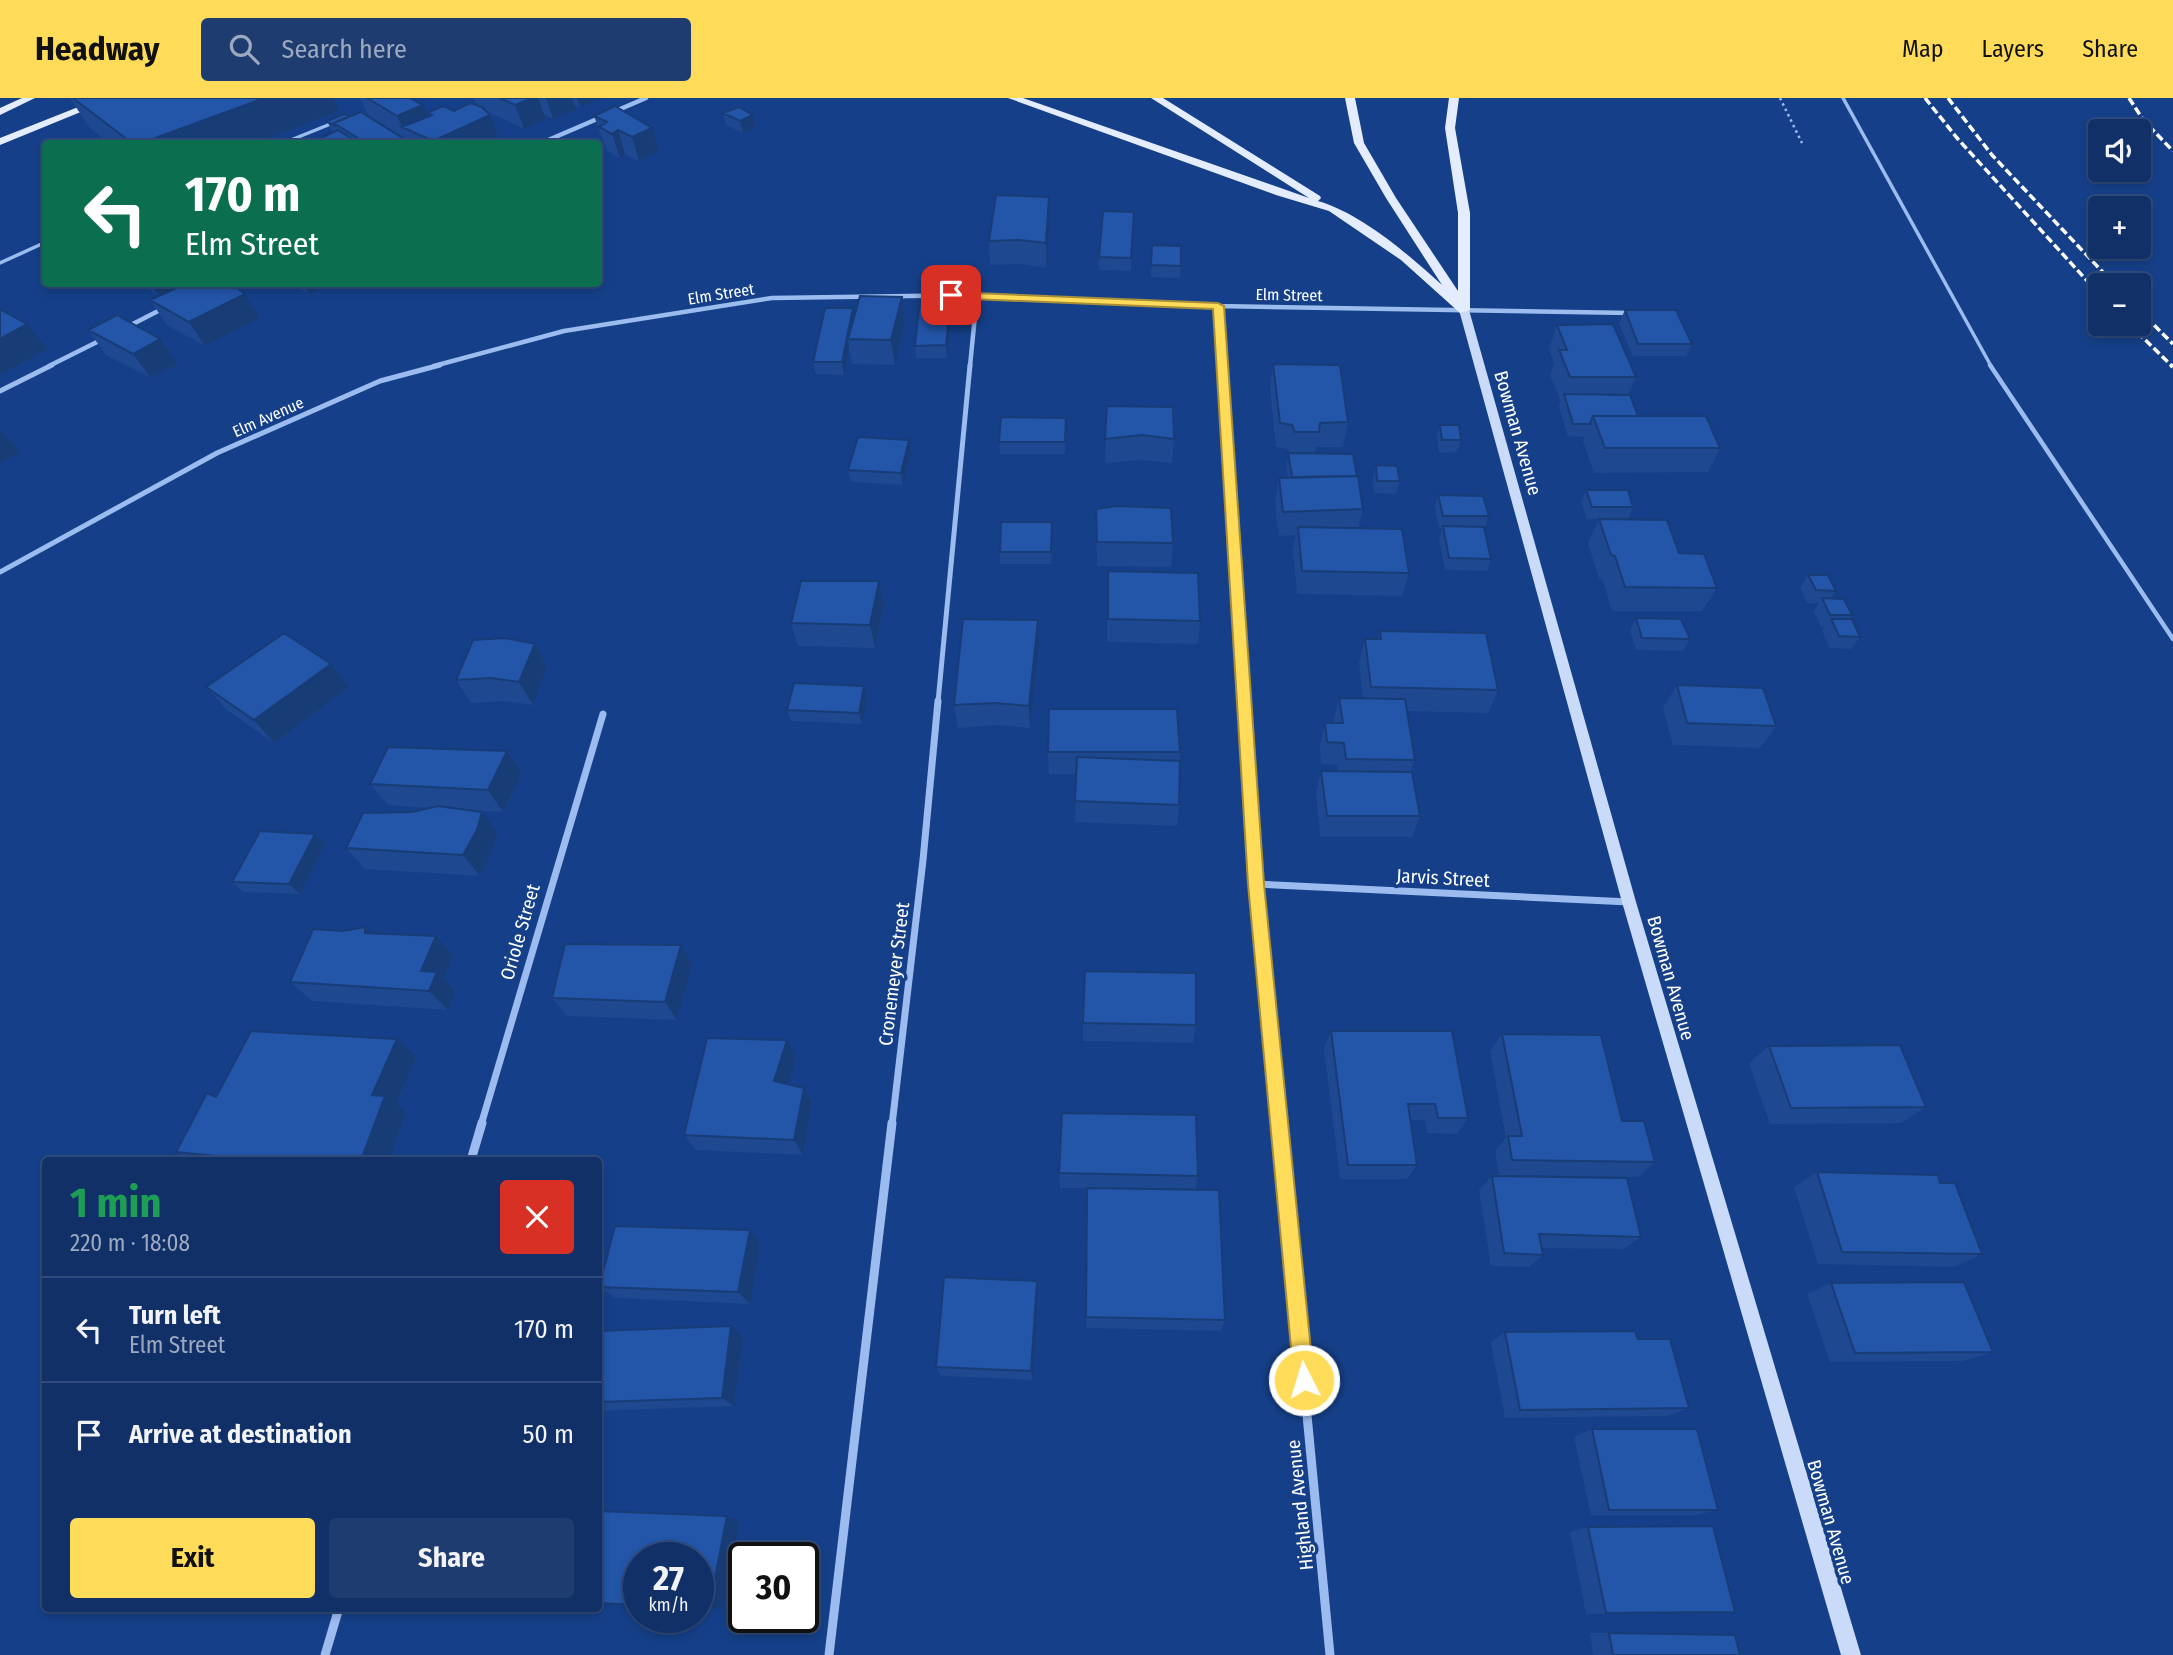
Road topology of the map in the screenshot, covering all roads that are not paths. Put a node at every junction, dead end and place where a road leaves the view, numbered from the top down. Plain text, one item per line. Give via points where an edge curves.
1 (30, 98) edge
2 (110, 98) edge
3 (120, 98) edge
4 (646, 98) edge
5 (1013, 98) edge
6 (1156, 98) edge
7 (1350, 98) edge
8 (1454, 98) edge
9 (1843, 98) edge
10 (0, 112) edge
11 (333, 123) edge
12 (43, 125) junction
13 (291, 140) edge
14 (548, 140) edge
15 (0, 142) edge
16 (1334, 209) junction
17 (42, 244) edge
18 (0, 263) edge
19 (977, 295) junction
20 (174, 303) edge
21 (1218, 306) junction
22 (1464, 310) junction
23 (1639, 313) edge
24 (564, 331) joint
25 (0, 391) edge
26 (0, 572) edge
27 (2173, 639) edge
28 (603, 714) dead end
29 (1256, 884) junction
30 (1629, 902) junction
31 (472, 1157) edge
32 (338, 1612) edge
33 (325, 1655) edge
34 (829, 1655) edge
35 (1330, 1655) edge
36 (1851, 1655) edge

1 - 10 main road
2 - 12 main road
3 - 12 main road
4 - 14 street
5 - 16 main road
6 - 16 main road
7 - 22 main road via 1359,143
8 - 22 main road via 1450,128 1464,213
9 - 27 lane via 1995,373
11 - 13 lane
12 - 15 main road
16 - 22 main road via 1405,258
17 - 18 lane
19 - 21 street, Elm Street
19 - 24 street, Elm Street via 772,298
19 - 34 street, Cronemeyer Street via 923,860
20 - 25 street
21 - 22 street, Elm Street
21 - 29 street, Highland Avenue
22 - 23 street, Elm Street
22 - 30 main road, Bowman Avenue
24 - 26 street, Elm Avenue via 380,381 217,453
28 - 31 street, Oriole Street
29 - 30 street, Jarvis Street
29 - 35 street, Highland Avenue
30 - 36 main road, Bowman Avenue
32 - 33 street

